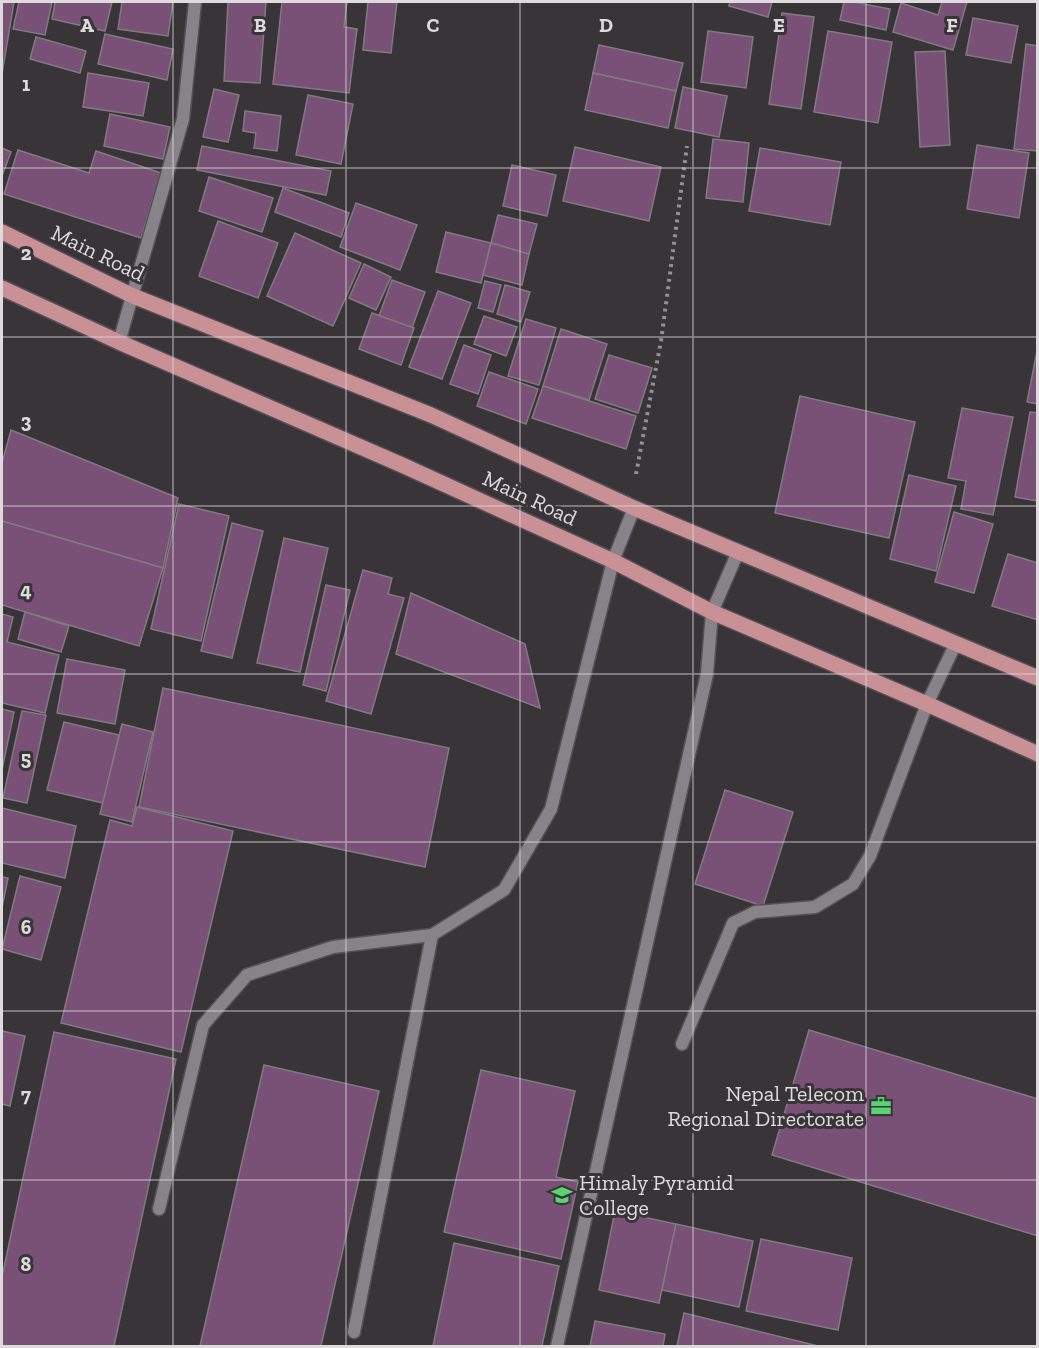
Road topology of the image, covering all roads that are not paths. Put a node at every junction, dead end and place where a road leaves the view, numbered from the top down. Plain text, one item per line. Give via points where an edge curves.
1 (195, 2) edge
2 (2, 235) edge
3 (2, 288) edge
4 (133, 296) junction
5 (119, 342) junction
6 (634, 508) junction
7 (738, 552) junction
8 (613, 561) junction
9 (712, 612) junction
10 (956, 642) junction
11 (1038, 678) edge
12 (927, 704) junction
13 (1038, 754) edge
14 (432, 935) junction
15 (682, 1044) dead end
16 (159, 1209) dead end
17 (354, 1332) dead end
18 (557, 1347) edge

1 - 4 street via 183,118
2 - 4 main road, Main Road
3 - 5 main road, Main Road
4 - 5 street
4 - 6 main road, Main Road via 431,415
5 - 8 main road, Main Road
6 - 7 main road, Main Road
6 - 8 street
7 - 9 street
7 - 10 main road, Main Road
8 - 9 main road, Main Road
8 - 14 street via 551,809 504,890
9 - 12 main road, Main Road
9 - 18 street via 707,674
10 - 11 main road, Main Road
10 - 12 street
12 - 13 main road, Main Road
12 - 15 street via 870,856 853,884 815,907 755,912 734,923
14 - 16 street via 333,947 247,975 203,1025
14 - 17 street

